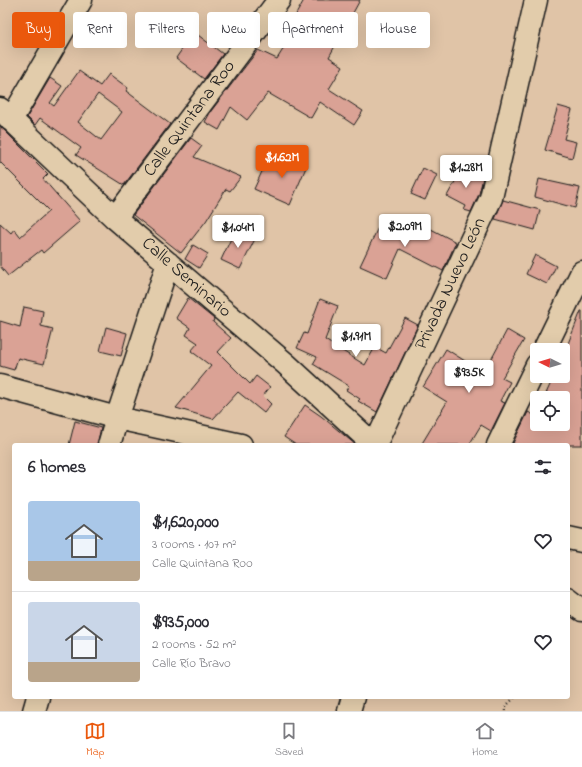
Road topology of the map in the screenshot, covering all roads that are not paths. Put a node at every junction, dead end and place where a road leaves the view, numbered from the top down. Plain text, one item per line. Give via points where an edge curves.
1 (81, 0) edge
2 (279, 0) edge
3 (536, 0) edge
4 (6, 115) edge
5 (115, 218) junction
6 (168, 262) junction
7 (582, 272) edge
8 (547, 343) edge
9 (530, 379) edge
10 (0, 386) edge
11 (117, 418) junction
12 (110, 443) edge
13 (232, 443) edge
14 (372, 443) edge
15 (375, 443) edge
16 (499, 443) edge
17 (570, 538) edge
18 (582, 541) edge
19 (570, 600) edge
20 (582, 610) edge
21 (37, 699) edge
22 (352, 699) edge
23 (34, 711) edge
24 (349, 711) edge

1 - 4 street
2 - 5 street, Calle Quintana Roo
3 - 15 street, Privada Nuevo León via 491,198
4 - 5 street, Calle Seminario
5 - 6 street, Calle Seminario
6 - 11 street
6 - 14 street, Calle Seminario via 286,364
7 - 8 street
9 - 16 street
10 - 11 street
11 - 12 street
11 - 13 street
17 - 18 street
19 - 20 street
21 - 23 street
22 - 24 street

